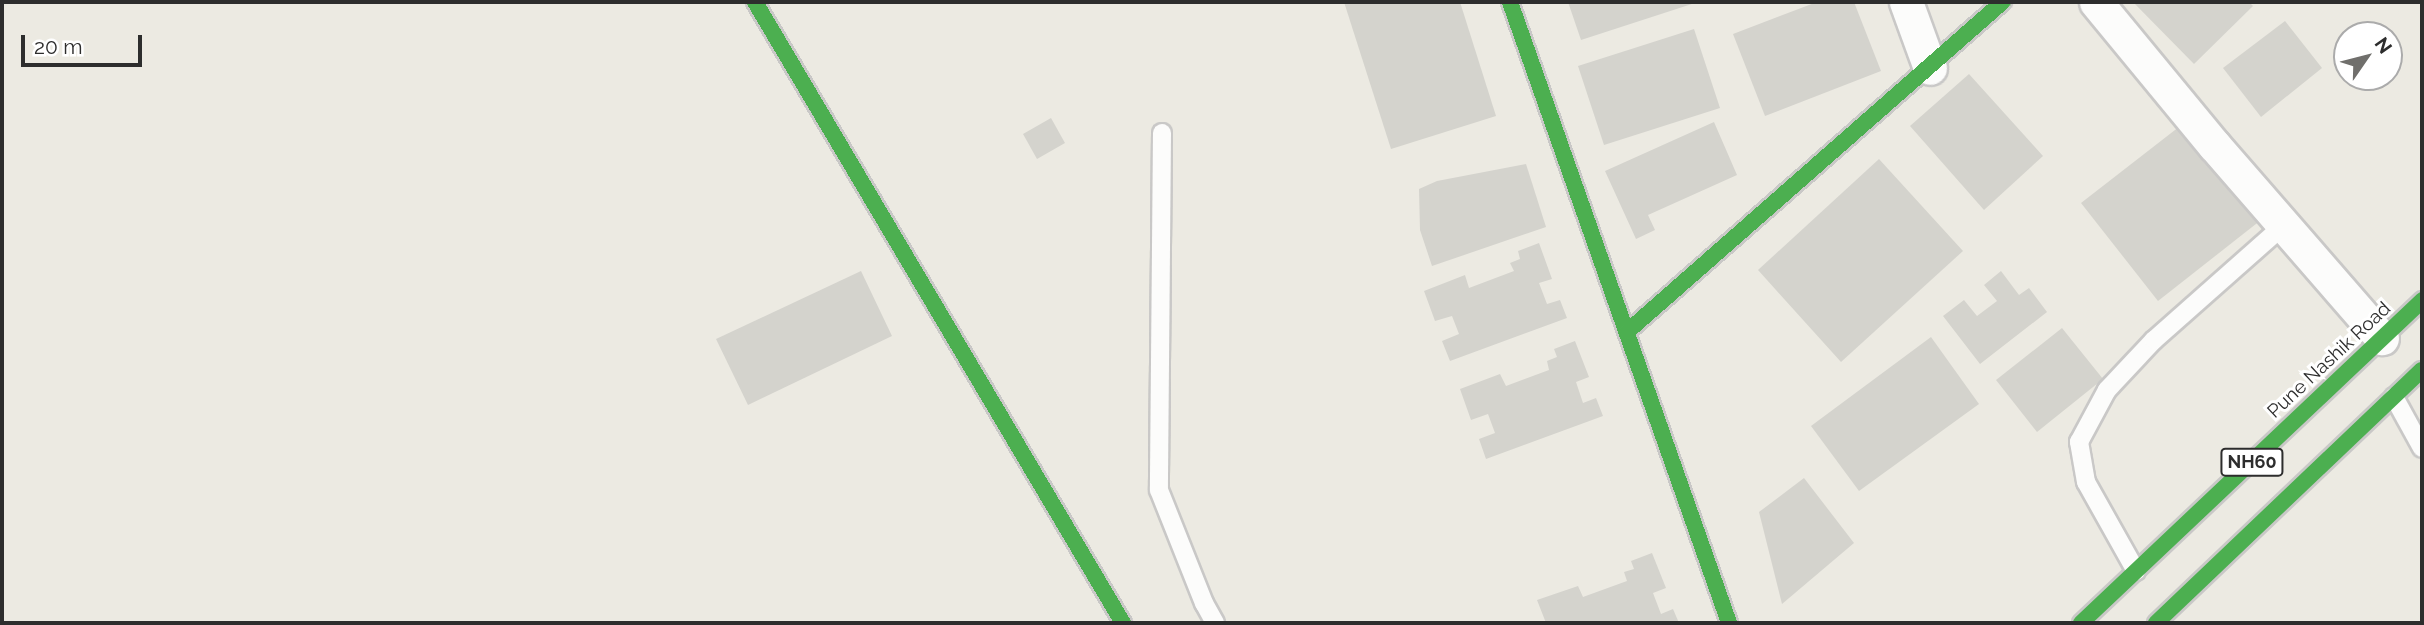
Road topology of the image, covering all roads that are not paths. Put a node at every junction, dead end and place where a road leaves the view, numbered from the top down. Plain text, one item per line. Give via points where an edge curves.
1 (755, 2) edge
2 (1510, 2) edge
3 (1906, 2) edge
4 (2003, 2) edge
5 (2096, 2) edge
6 (1930, 68) junction
7 (1162, 132) dead end
8 (2284, 225) junction
9 (2422, 300) edge
10 (1628, 331) junction
11 (2382, 338) junction
12 (2422, 370) edge
13 (2394, 397) junction
14 (2422, 448) edge
15 (2136, 572) junction
16 (1123, 623) edge
17 (1215, 623) edge
18 (1729, 623) edge
19 (2081, 623) edge
20 (2157, 623) edge

1 - 16 main road
2 - 10 main road
3 - 6 street
4 - 6 main road
5 - 8 street
6 - 10 main road
7 - 17 lane via 1159,490
8 - 11 street
8 - 15 lane via 2154,340 2108,390 2079,442 2087,482
9 - 11 main road, Pune Nashik Road / NH60
10 - 18 main road
11 - 15 main road, Pune Nashik Road / NH60
12 - 13 main road, NH60
13 - 14 lane
13 - 20 main road, NH60
15 - 19 main road, Pune Nashik Road / NH60

